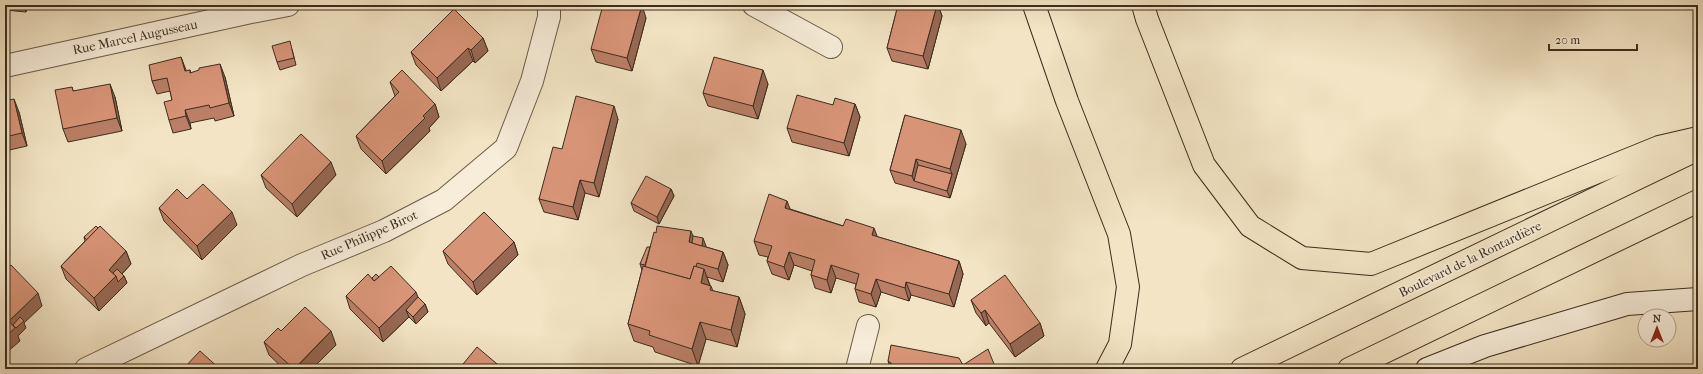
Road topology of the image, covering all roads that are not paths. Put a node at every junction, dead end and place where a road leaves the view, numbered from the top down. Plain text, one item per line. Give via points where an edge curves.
1 (288, 5) edge
2 (549, 5) edge
3 (754, 5) edge
4 (1034, 5) edge
5 (1143, 5) edge
6 (831, 47) dead end
7 (5, 66) edge
8 (1698, 138) edge
9 (1698, 149) edge
10 (1698, 201) edge
11 (1698, 299) edge
12 (868, 326) dead end
13 (86, 369) edge
14 (857, 369) edge
15 (1107, 369) edge
16 (1242, 369) edge
17 (1349, 369) edge
18 (1426, 369) edge

1 - 7 street, Rue Marcel Augusseau
2 - 13 street, Rue Philippe Birot via 549,17 532,81 506,148 444,200 384,231 302,265
3 - 6 street
4 - 15 main road via 1067,101 1119,234 1128,287 1120,344
5 - 8 main road via 1204,165 1250,226 1302,258 1371,264 1658,147
9 - 16 main road, Boulevard de la Rontardière
10 - 17 main road
11 - 18 street via 1627,304 1485,346
12 - 14 street

